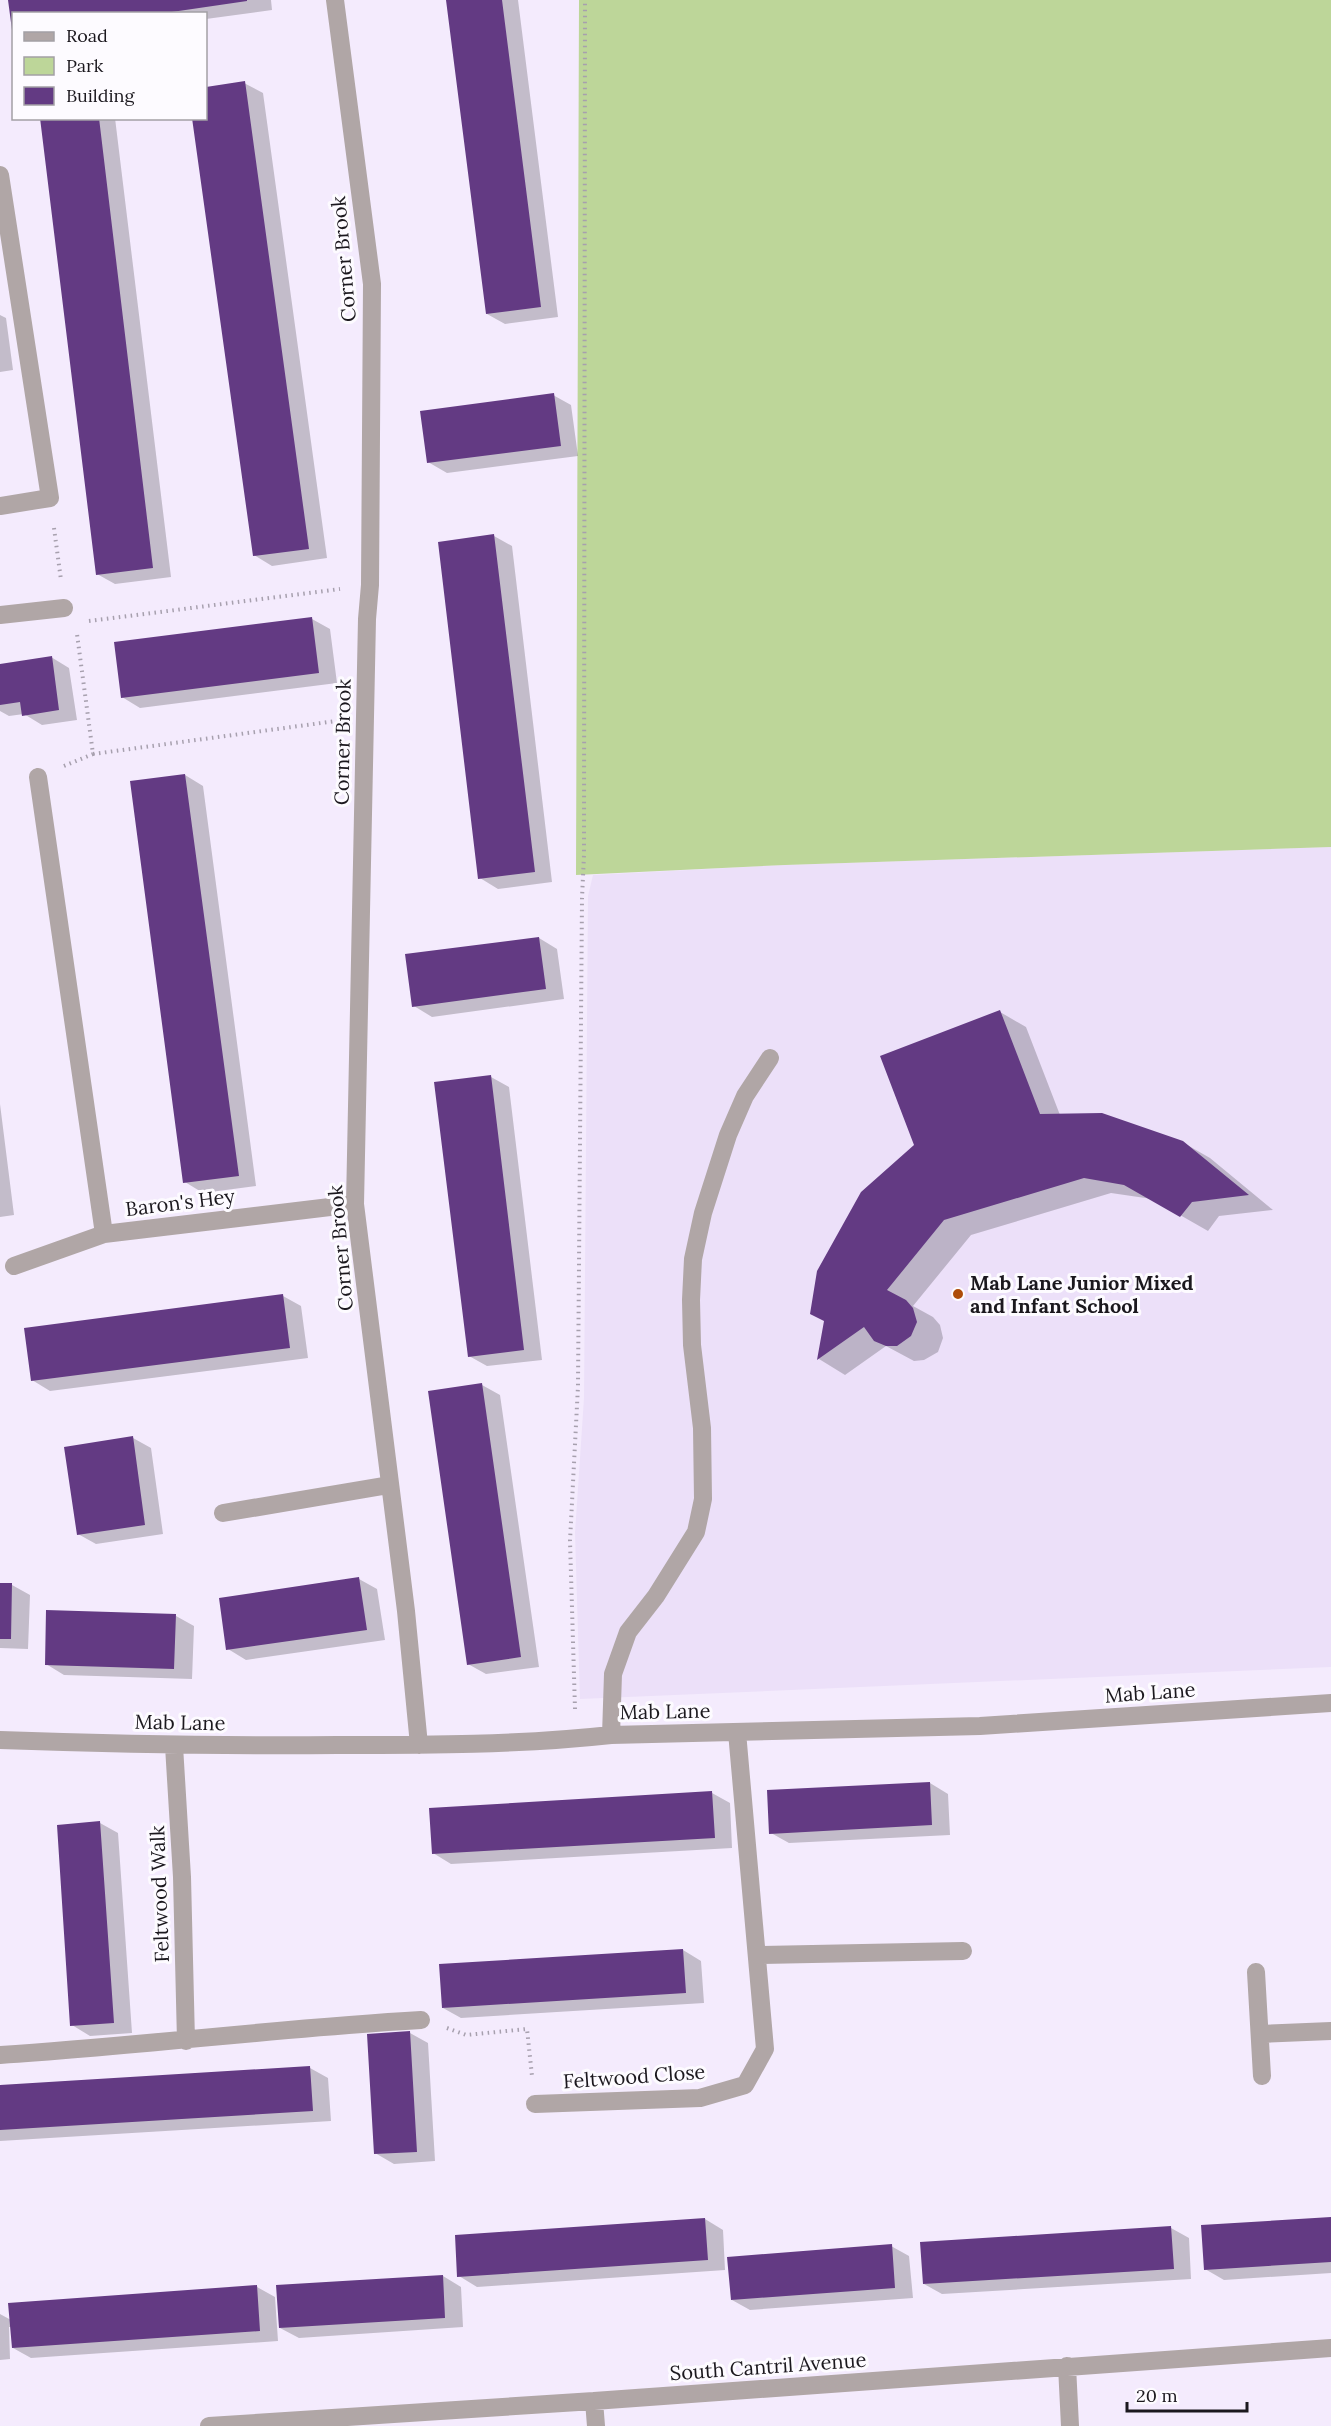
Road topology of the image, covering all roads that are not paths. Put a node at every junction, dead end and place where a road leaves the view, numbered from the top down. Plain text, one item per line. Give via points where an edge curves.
1 (336, 0) edge
2 (0, 175) edge
3 (0, 506) edge
4 (64, 608) road end
5 (0, 615) edge
6 (38, 777) road end
7 (770, 1058) dead end
8 (355, 1204) junction
9 (104, 1234) junction
10 (14, 1266) dead end
11 (389, 1485) junction
12 (223, 1513) dead end
13 (1331, 1703) edge
14 (737, 1732) junction
15 (611, 1735) junction
16 (0, 1740) edge
17 (419, 1745) junction
18 (174, 1746) junction
19 (963, 1951) dead end
20 (758, 1955) junction
21 (1256, 1972) dead end
22 (421, 2020) road end
23 (1331, 2031) edge
24 (1260, 2034) junction
25 (186, 2041) junction
26 (0, 2055) edge
27 (1262, 2076) dead end
28 (535, 2104) road end
29 (1331, 2348) edge
30 (1067, 2366) junction
31 (594, 2401) junction
32 (208, 2426) edge
33 (596, 2426) edge
34 (1070, 2426) edge

1 - 8 street, Corner Brook via 372,284 370,585
2 - 3 street via 50,498
4 - 5 street
6 - 9 street
7 - 15 street via 745,1096 728,1135 693,1259 692,1345 702,1428 703,1499 696,1532 628,1632 614,1674
8 - 9 street, Baron's Hey
8 - 11 street, Corner Brook
9 - 10 street, Baron's Hey
11 - 12 street
11 - 17 street, Corner Brook
13 - 14 street, Mab Lane via 980,1726
14 - 15 street, Mab Lane
14 - 20 street, Feltwood Close
15 - 17 street, Mab Lane
16 - 18 street, Mab Lane
17 - 18 street, Mab Lane
18 - 25 street, Feltwood Walk
19 - 20 street
20 - 28 street, Feltwood Close via 765,2049 745,2085 699,2098
21 - 24 street
22 - 25 street via 317,2026
23 - 24 street
24 - 27 street
25 - 26 street
29 - 30 street, South Cantril Avenue
30 - 31 street, South Cantril Avenue
30 - 34 street
31 - 32 street, South Cantril Avenue
31 - 33 street

